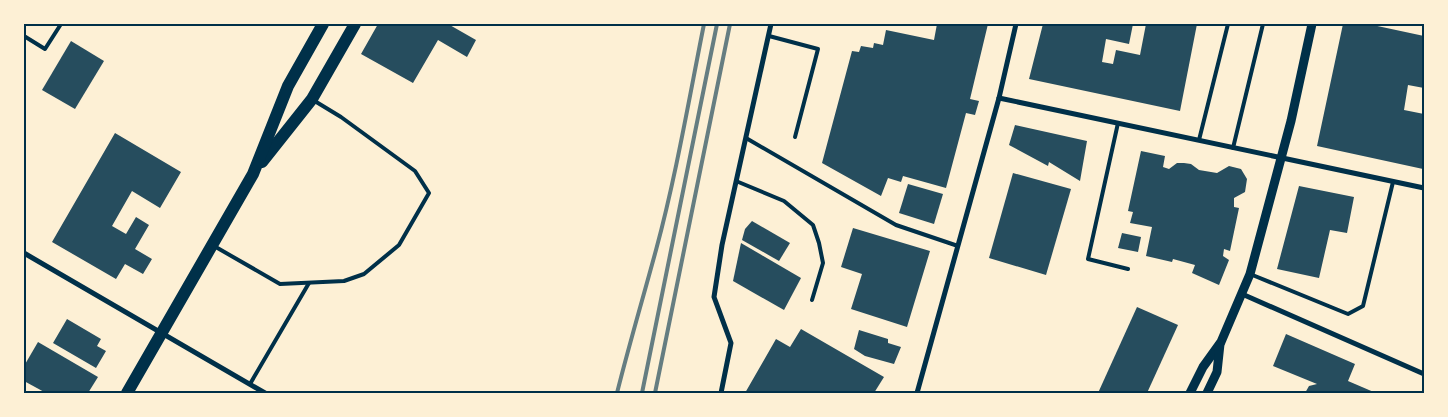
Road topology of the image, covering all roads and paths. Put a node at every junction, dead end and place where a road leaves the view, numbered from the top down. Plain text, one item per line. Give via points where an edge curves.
1 (60, 24) edge
2 (323, 24) edge
3 (355, 24) edge
4 (771, 24) edge
5 (1016, 24) edge
6 (1228, 24) edge
7 (1263, 24) edge
8 (1312, 24) edge
9 (24, 36) edge
10 (769, 36) junction
11 (999, 98) junction
12 (312, 100) junction
13 (1118, 123) junction
14 (795, 137) dead end
15 (746, 138) junction
16 (1199, 140) junction
17 (1233, 148) junction
18 (1281, 158) junction
19 (253, 174) junction
20 (736, 181) junction
21 (1393, 182) junction
22 (1424, 188) edge
23 (212, 245) junction
24 (958, 246) junction
25 (24, 253) edge
26 (1128, 270) dead end
27 (1250, 274) junction
28 (309, 282) junction
29 (1242, 294) junction
30 (812, 300) dead end
31 (162, 332) junction
32 (1221, 342) junction
33 (1424, 374) edge
34 (250, 384) junction
35 (126, 393) edge
36 (266, 393) edge
37 (721, 393) edge
38 (917, 393) edge
39 (1190, 393) edge
40 (1208, 393) edge

1 - 9 lane via 45,49
2 - 19 main road via 288,86
3 - 12 main road
4 - 10 street
5 - 11 street
6 - 16 lane
7 - 17 lane
8 - 18 street
10 - 14 lane via 818,49
10 - 15 street
11 - 13 street
11 - 24 street
12 - 19 main road
12 - 28 lane via 416,171 429,193 399,245 364,274 344,281
13 - 16 street
13 - 26 lane via 1088,259
15 - 20 street
15 - 24 lane via 896,225
16 - 17 street
17 - 18 street
18 - 21 street
18 - 27 street
19 - 23 main road
20 - 30 lane via 784,201 813,225 823,263
20 - 37 street via 714,297 731,343
21 - 22 street
21 - 27 lane via 1363,306 1348,314
23 - 28 lane via 280,284
23 - 31 main road
24 - 38 street
25 - 31 street
27 - 29 street
28 - 34 lane
29 - 32 street
29 - 33 street
31 - 34 street
31 - 35 main road
32 - 39 street
32 - 40 street via 1216,372
34 - 36 street

